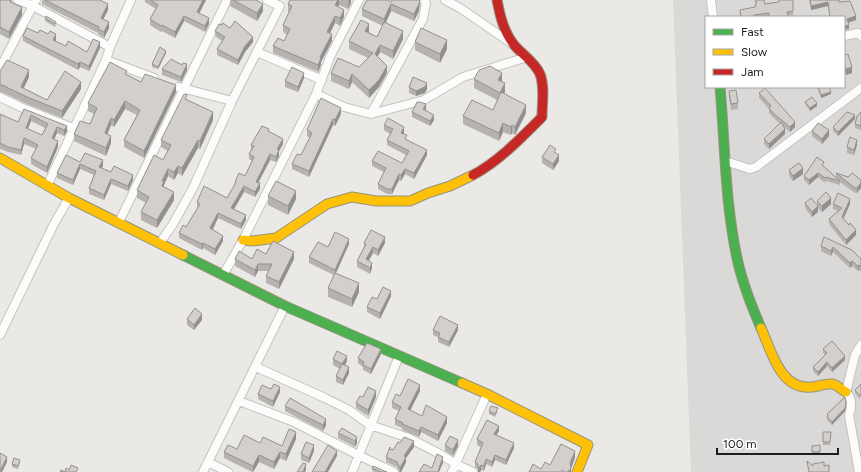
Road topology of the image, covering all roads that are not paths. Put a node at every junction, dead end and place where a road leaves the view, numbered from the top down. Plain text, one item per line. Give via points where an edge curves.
1 (18, 0) edge
2 (131, 0) edge
3 (227, 0) edge
4 (267, 0) edge
5 (359, 0) edge
6 (424, 0) edge
7 (445, 0) edge
8 (496, 0) edge
9 (711, 0) edge
10 (35, 3) edge
11 (281, 3) edge
12 (713, 16) edge
13 (845, 36) edge
14 (861, 36) edge
15 (514, 45) junction
16 (110, 47) junction
17 (257, 52) junction
18 (527, 57) junction
19 (106, 60) junction
20 (0, 68) edge
21 (322, 80) junction
22 (720, 88) edge
23 (861, 88) edge
24 (183, 89) junction
25 (316, 94) junction
26 (0, 97) edge
27 (232, 101) junction
28 (371, 114) junction
29 (73, 128) junction
30 (0, 158) edge
31 (725, 161) junction
32 (47, 186) junction
33 (69, 198) junction
34 (119, 222) junction
35 (243, 240) junction
36 (160, 243) junction
37 (223, 275) junction
38 (286, 306) junction
39 (0, 335) edge
40 (861, 345) edge
41 (399, 356) junction
42 (858, 358) edge
43 (256, 367) junction
44 (846, 392) junction
45 (487, 394) junction
46 (239, 401) junction
47 (370, 425) junction
48 (358, 455) junction
49 (208, 462) junction
50 (456, 464) junction
51 (860, 468) edge
52 (203, 472) edge
53 (228, 472) edge
54 (352, 472) edge
55 (394, 472) edge
56 (452, 472) edge
57 (473, 472) edge
58 (577, 472) edge

1 - 10 street
2 - 16 street
3 - 24 street
4 - 11 street
5 - 21 street via 330,57
6 - 28 street via 426,3 423,19
7 - 15 street
8 - 15 street via 501,20
9 - 12 street
10 - 16 street
10 - 20 street
11 - 17 street
13 - 14 street via 858,33
15 - 18 street
16 - 19 street
17 - 21 street
17 - 27 street
18 - 28 street via 463,76 424,100
18 - 35 street via 539,73 542,117 520,140 484,169 410,202 352,197 327,204 276,238
19 - 24 street
19 - 29 street
21 - 25 street
22 - 31 street
23 - 31 street via 756,167 750,169
24 - 27 street
24 - 34 street
25 - 28 street via 344,107
25 - 35 street
26 - 29 street
27 - 36 street via 193,188
29 - 32 street
30 - 32 street
31 - 44 street via 735,244 744,283 781,371 788,381 801,388 833,384
32 - 33 street
33 - 34 street
33 - 39 street
34 - 36 street
35 - 37 street
36 - 37 street
37 - 38 street
38 - 41 street
38 - 43 street
40 - 42 street
41 - 45 street
41 - 47 street
42 - 44 street
43 - 46 street
43 - 47 street via 326,398
44 - 51 street via 850,396 852,407 849,416
45 - 50 street
45 - 58 street via 588,445
46 - 48 street via 294,422
46 - 49 street
47 - 48 street
47 - 50 street via 409,438
48 - 54 street
48 - 55 street
49 - 52 street
49 - 53 street
50 - 56 street
50 - 57 street

